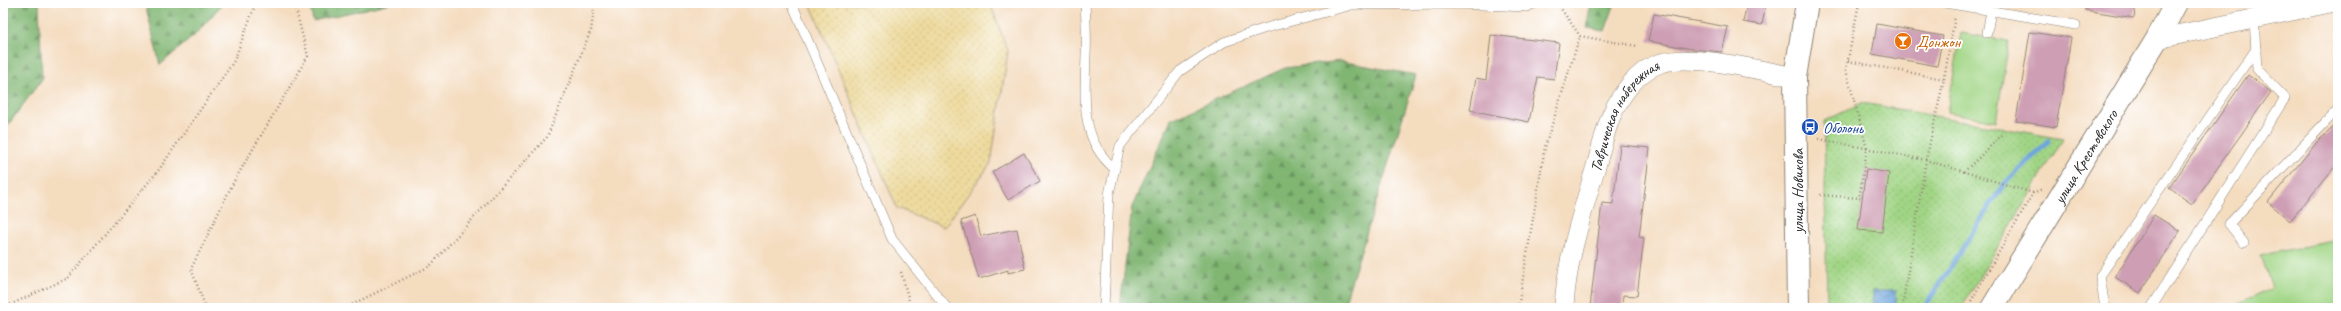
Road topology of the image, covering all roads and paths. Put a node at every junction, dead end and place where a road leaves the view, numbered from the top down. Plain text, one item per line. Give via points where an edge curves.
1 (256, 3) edge
2 (294, 3) edge
3 (595, 3) edge
4 (792, 3) edge
5 (1085, 3) edge
6 (1536, 3) edge
7 (1558, 3) edge
8 (1807, 3) edge
9 (1859, 3) edge
10 (1945, 3) edge
11 (2176, 3) edge
12 (2330, 3) edge
13 (1957, 5) junction
14 (1991, 11) junction
15 (2254, 19) junction
16 (2076, 25) dead end
17 (1987, 33) dead end
18 (1580, 36) junction
19 (2157, 38) junction
20 (1637, 46) dead end
21 (2256, 49) junction
22 (1848, 61) junction
23 (1796, 77) junction
24 (1944, 79) junction
25 (2338, 109) edge
26 (2002, 135) dead end
27 (1819, 140) dead end
28 (1867, 149) junction
29 (1926, 160) junction
30 (1115, 169) junction
31 (1964, 172) junction
32 (2032, 193) dead end
33 (1820, 195) dead end
34 (2244, 243) dead end
35 (3, 308) edge
36 (206, 308) edge
37 (345, 308) edge
38 (947, 308) edge
39 (1104, 308) edge
40 (1518, 308) edge
41 (1564, 308) edge
42 (1798, 308) edge
43 (1902, 308) edge
44 (1992, 308) edge
45 (2105, 308) edge
46 (2151, 308) edge

1 - 35 path via 234,61 158,171 68,278
2 - 36 path via 308,56 233,183 191,269
3 - 37 path via 592,30 547,137 430,266
4 - 38 lane via 892,239
5 - 30 lane via 1084,113 1092,140
6 - 30 lane via 1526,7 1461,4 1352,5 1224,42 1180,71 1120,146
7 - 18 path
8 - 23 main road, улица Новикова
9 - 22 path
10 - 13 lane
11 - 19 main road, улица Крестовского
12 - 15 street
13 - 14 lane
13 - 24 path
14 - 16 lane
14 - 17 lane
15 - 19 street
15 - 21 lane
18 - 20 path
18 - 40 path via 1545,147
19 - 44 main road, улица Крестовского
21 - 45 lane via 2100,276
21 - 46 lane via 2257,69 2284,98
22 - 24 path
22 - 28 path via 1846,70
23 - 41 street, Таврическая набережная via 1717,63 1682,60 1658,63 1640,74 1627,89 1612,114 1579,225
23 - 42 main road, улица Новикова
24 - 29 path
25 - 34 lane via 2229,224
26 - 31 path
27 - 28 path
28 - 29 path
28 - 33 path via 1861,199
29 - 31 path
29 - 43 path
30 - 39 lane via 1109,194
31 - 32 path

